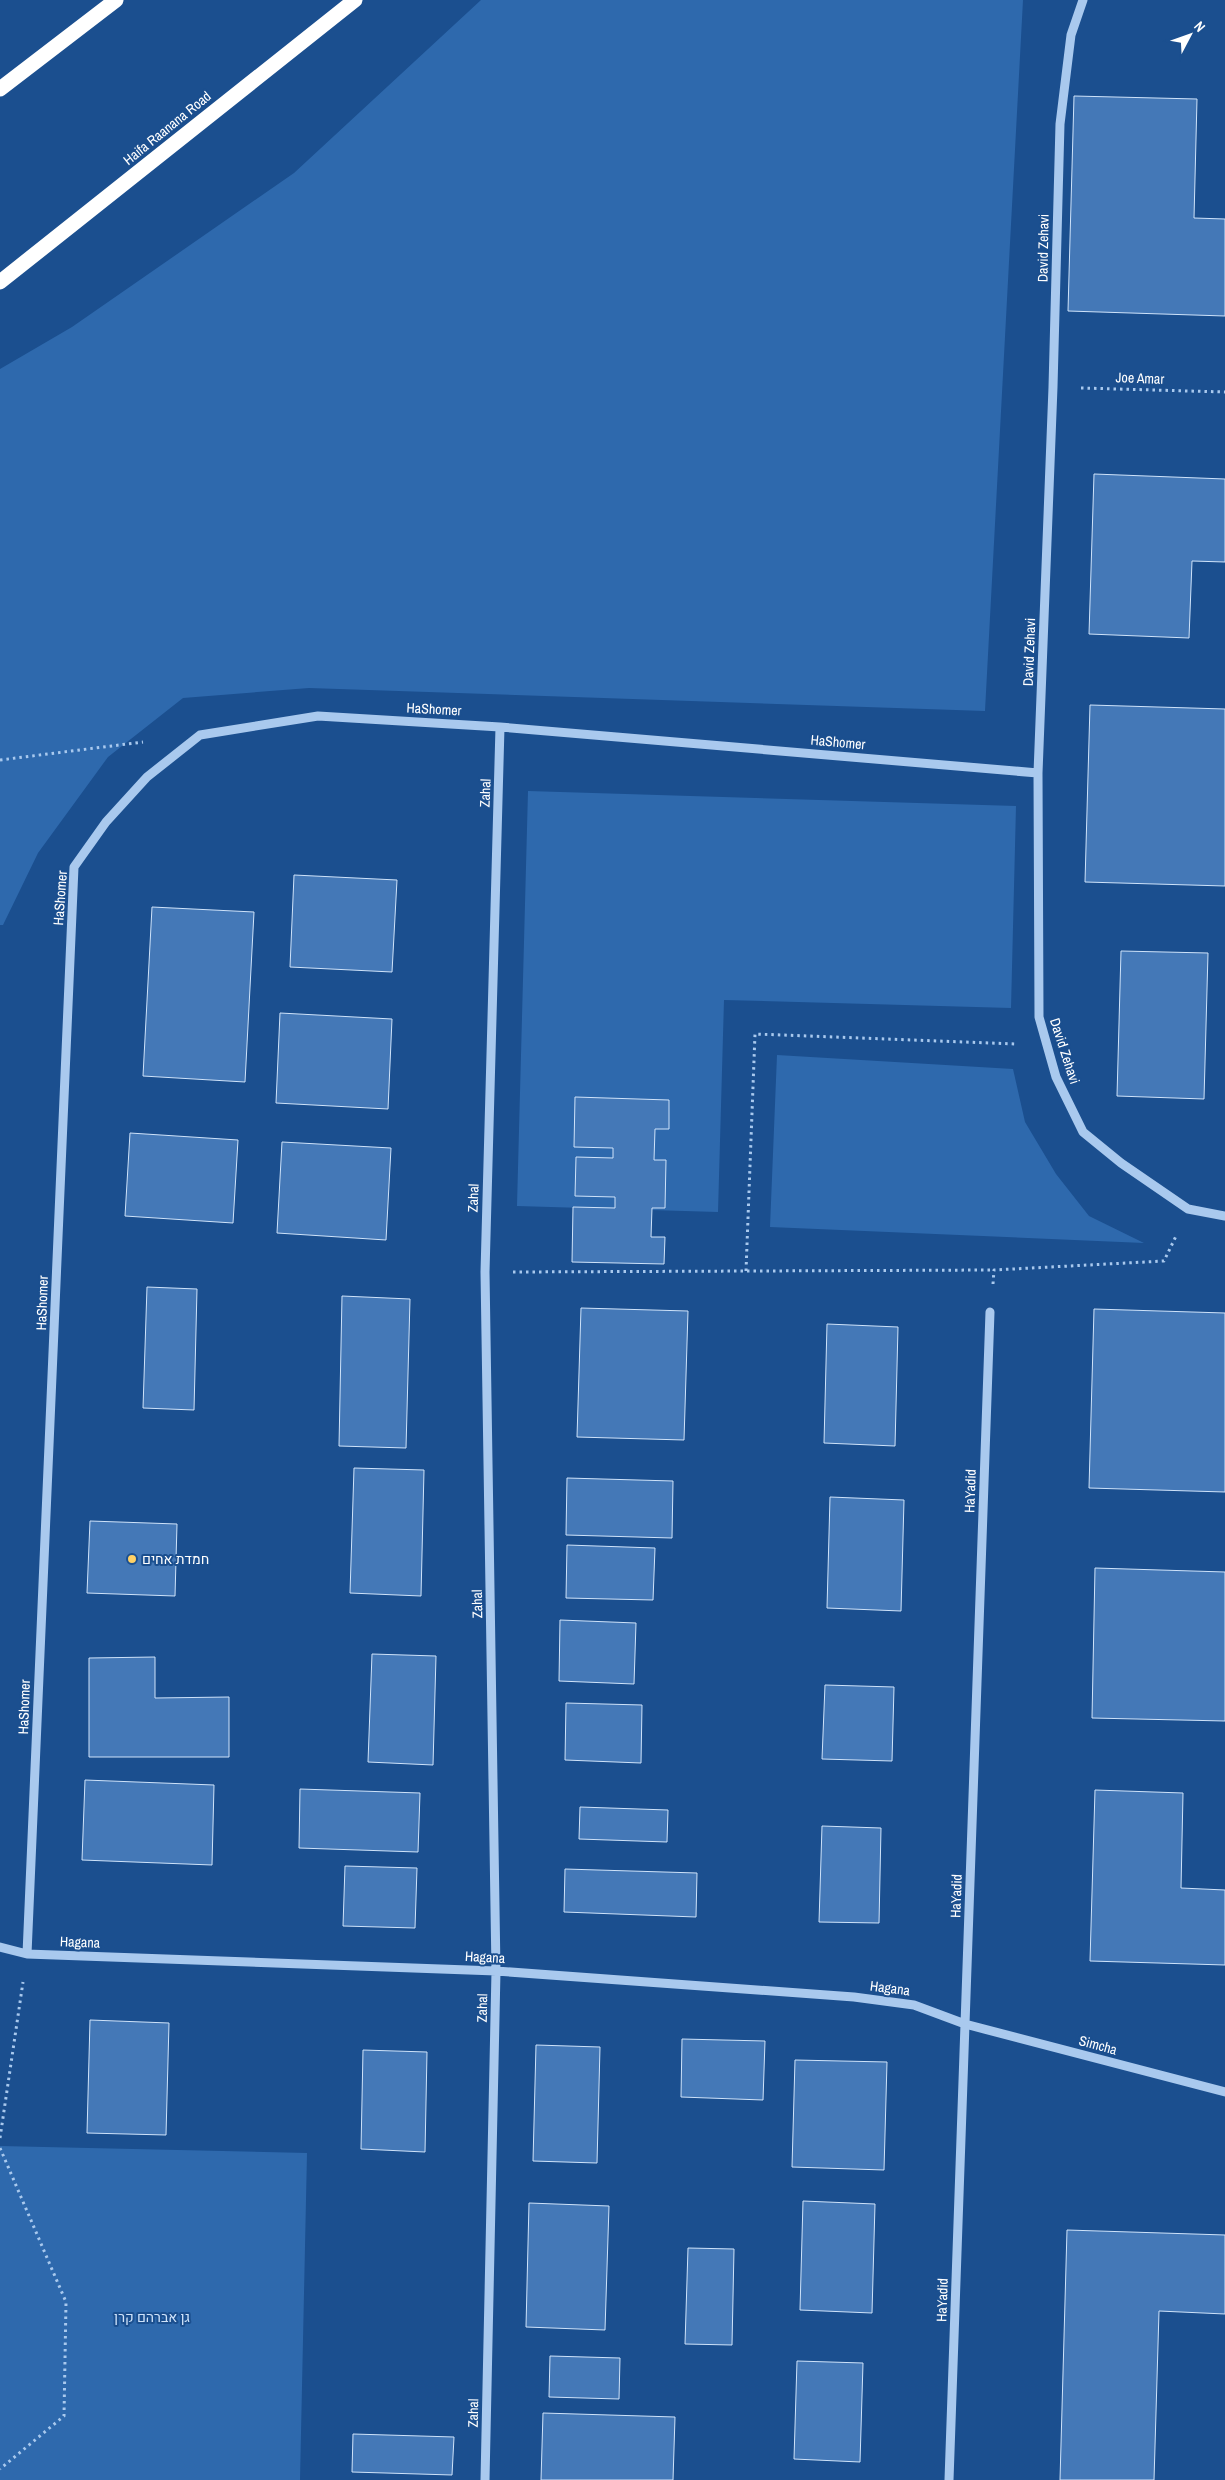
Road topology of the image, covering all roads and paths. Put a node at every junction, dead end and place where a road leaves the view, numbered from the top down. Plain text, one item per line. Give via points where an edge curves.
1 (116, 0) edge
2 (355, 0) edge
3 (1083, 0) edge
4 (0, 89) edge
5 (0, 282) edge
6 (1053, 387) junction
7 (1225, 392) edge
8 (500, 727) junction
9 (200, 735) junction
10 (0, 760) edge
11 (1038, 773) junction
12 (1047, 1046) junction
13 (1188, 1209) junction
14 (1225, 1216) edge
15 (994, 1270) junction
16 (746, 1271) junction
17 (485, 1272) junction
18 (990, 1312) joint
19 (0, 1947) edge
20 (28, 1954) junction
21 (496, 1971) junction
22 (965, 2024) junction
23 (1225, 2092) edge
24 (0, 2138) edge
25 (0, 2148) edge
26 (0, 2469) edge
27 (485, 2480) edge
28 (949, 2480) edge

1 - 4 highway
2 - 5 highway, Haifa Raanana Road
3 - 6 street, David Zehavi via 1071,35 1060,124
6 - 7 path, Joe Amar
6 - 11 street, David Zehavi
8 - 9 street, HaShomer via 318,716
8 - 11 street, HaShomer
8 - 17 street, Zahal
9 - 10 path
9 - 20 street, HaShomer via 147,777 106,822 74,867
11 - 12 street, David Zehavi via 1039,1017
12 - 13 street, David Zehavi via 1056,1077 1083,1132 1121,1163
12 - 16 path via 755,1034
13 - 14 street, David Zehavi
13 - 15 path via 1164,1261
15 - 16 path
15 - 18 path
16 - 17 path
17 - 21 street, Zahal
18 - 22 street, HaYadid
19 - 20 street, Hagana
20 - 21 street, Hagana
20 - 24 path
21 - 22 street, Hagana via 854,1997 914,2005
21 - 27 street, Zahal
22 - 23 street, Simcha
22 - 28 street, HaYadid
25 - 26 path via 66,2302 64,2416

